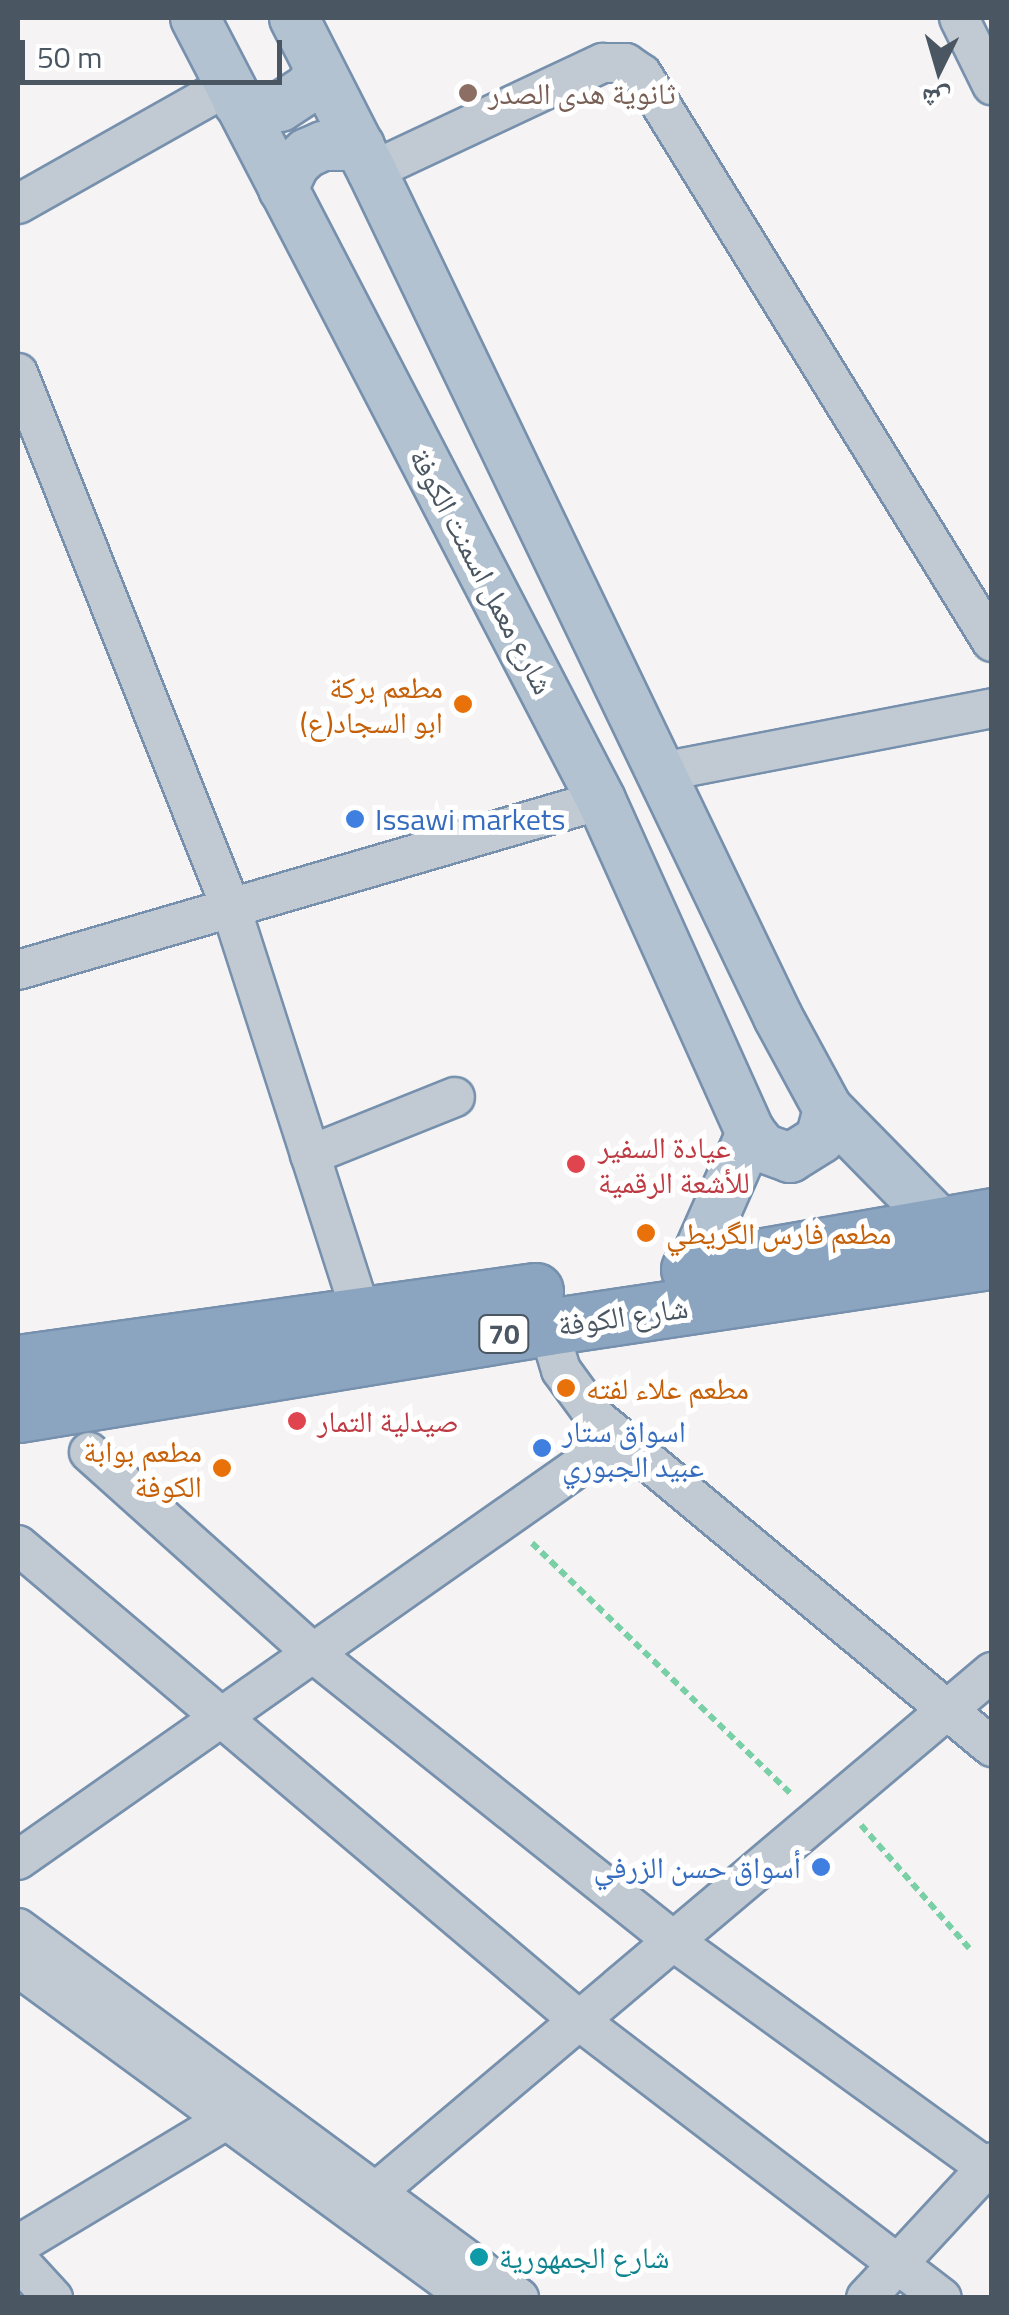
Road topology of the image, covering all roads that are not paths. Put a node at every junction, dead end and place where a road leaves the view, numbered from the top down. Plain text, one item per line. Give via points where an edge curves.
1 (195, 18) edge
2 (294, 18) edge
3 (959, 18) edge
4 (320, 70) junction
5 (992, 85) edge
6 (233, 94) junction
7 (366, 158) junction
8 (282, 189) junction
9 (18, 204) edge
10 (18, 374) edge
11 (992, 642) edge
12 (992, 708) edge
13 (662, 772) junction
14 (602, 800) junction
15 (230, 908) junction
16 (18, 970) edge
17 (455, 1097) dead end
18 (828, 1108) junction
19 (751, 1133) junction
20 (310, 1154) junction
21 (966, 1220) edge
22 (992, 1261) edge
23 (691, 1269) junction
24 (362, 1316) junction
25 (548, 1327) junction
26 (18, 1363) edge
27 (18, 1414) edge
28 (618, 1440) junction
29 (89, 1452) dead end
30 (18, 1545) edge
31 (313, 1653) junction
32 (992, 1672) edge
33 (945, 1712) junction
34 (219, 1719) junction
35 (992, 1747) edge
36 (18, 1860) edge
37 (18, 1928) edge
38 (676, 1942) junction
39 (18, 1967) edge
40 (581, 2022) junction
41 (228, 2119) junction
42 (990, 2167) edge
43 (377, 2191) junction
44 (18, 2246) edge
45 (18, 2260) edge
46 (898, 2264) junction
47 (446, 2292) edge
48 (53, 2298) edge
49 (519, 2298) edge
50 (866, 2298) edge
51 (942, 2298) edge

1 - 6 main road, شارع معمل اسمنت الكوفة
2 - 4 main road
3 - 5 street
4 - 6 main road via 309,88 280,107 264,110
4 - 7 main road
6 - 8 main road, شارع معمل اسمنت الكوفة
6 - 9 street
7 - 8 main road via 322,146 295,164
7 - 11 street via 602,63 626,63 642,74
7 - 13 main road
8 - 14 main road, شارع معمل اسمنت الكوفة
10 - 15 street
12 - 13 street
13 - 18 main road
14 - 15 street
14 - 19 main road, شارع معمل اسمنت الكوفة
15 - 16 street
15 - 20 street
17 - 20 street
18 - 19 main road via 820,1139 790,1158 763,1148
18 - 21 main road
19 - 23 main road
20 - 24 street
21 - 23 highway, شارع الكوفة / 70
22 - 25 highway, شارع الكوفة / 70
23 - 24 highway, شارع الكوفة / 70
24 - 26 highway, شارع الكوفة / 70
25 - 27 highway, شارع الكوفة / 70
25 - 28 street via 576,1394
28 - 31 street
28 - 33 street
29 - 31 street
30 - 34 street
31 - 34 street
31 - 38 street
32 - 33 street
33 - 35 street
33 - 38 street
34 - 36 street
34 - 40 street
37 - 43 street
38 - 40 street
38 - 42 street
39 - 41 street
40 - 43 street
40 - 46 street
41 - 44 street
41 - 47 street
42 - 46 street
43 - 49 street
45 - 48 street
46 - 50 street
46 - 51 street

